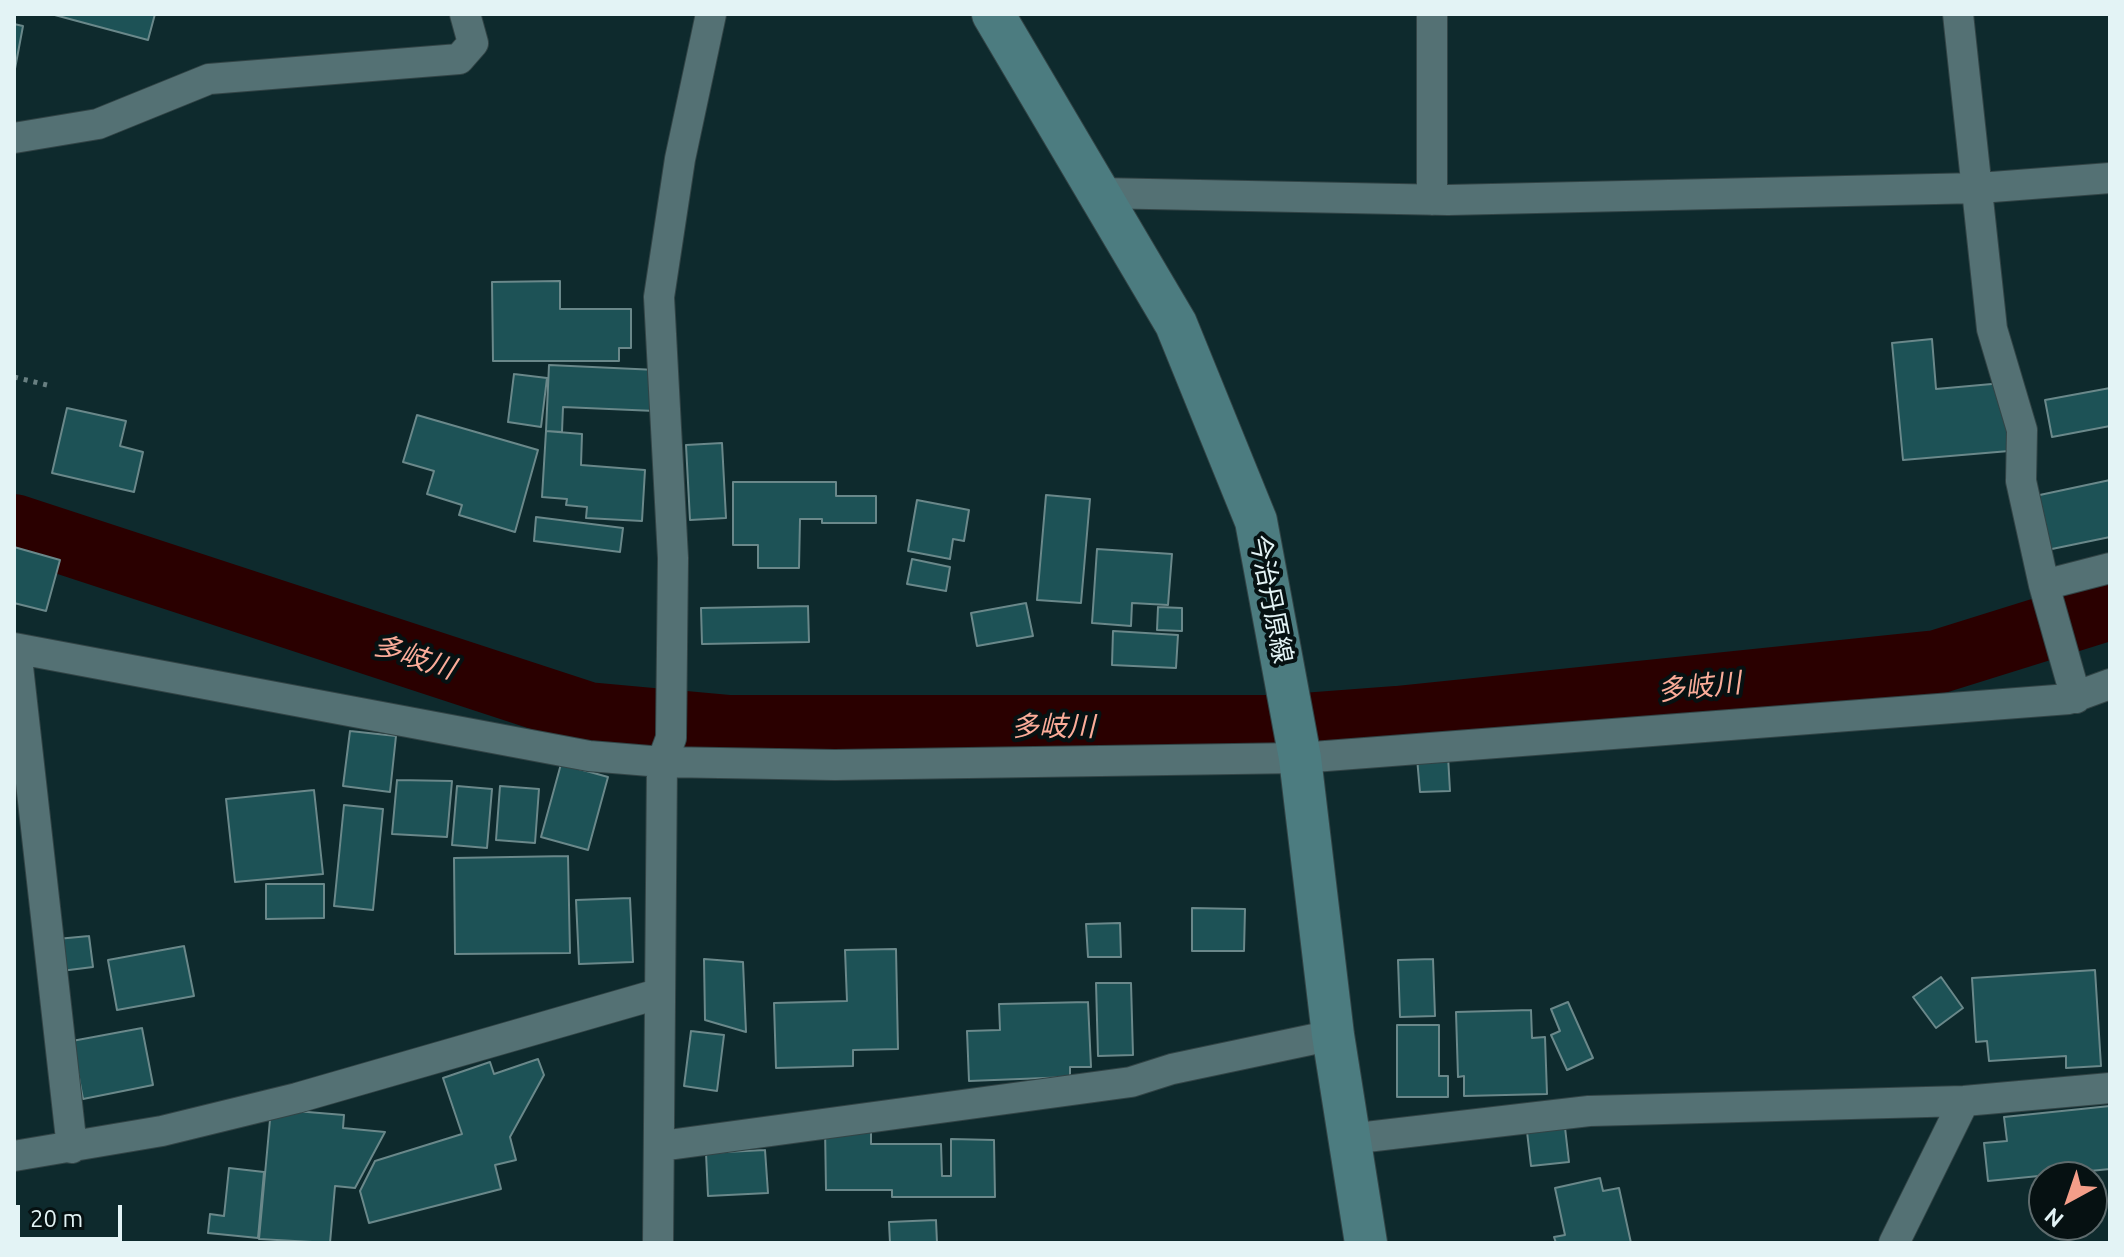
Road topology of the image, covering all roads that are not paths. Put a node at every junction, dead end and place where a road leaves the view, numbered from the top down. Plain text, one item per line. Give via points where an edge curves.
1 (465, 14) edge
2 (711, 14) edge
3 (993, 14) edge
4 (1432, 14) edge
5 (1958, 14) edge
6 (14, 138) edge
7 (2110, 178) edge
8 (1979, 188) junction
9 (1099, 193) junction
10 (1432, 200) junction
11 (2110, 568) edge
12 (2044, 585) junction
13 (15, 649) edge
14 (2110, 684) edge
15 (2076, 698) junction
16 (1300, 758) junction
17 (662, 762) junction
18 (658, 994) junction
19 (1333, 1035) junction
20 (2110, 1088) edge
21 (1964, 1101) junction
22 (1349, 1139) junction
23 (661, 1146) junction
24 (72, 1148) junction
25 (14, 1156) edge
26 (658, 1243) edge
27 (1366, 1243) edge
28 (1894, 1243) edge

1 - 6 street via 473,43 459,59 209,79 98,124
2 - 17 street via 680,159 659,297 673,558 671,738
3 - 9 main road, 今治丹原線
4 - 10 street
5 - 8 street
7 - 8 street
8 - 10 street
8 - 12 street via 1992,329 2022,430 2021,481
9 - 10 street
9 - 16 main road, 今治丹原線 via 1176,324 1256,521
11 - 12 street
12 - 15 street
13 - 17 street via 589,756
13 - 24 street
14 - 15 street
15 - 16 street
16 - 17 street via 835,765
16 - 19 main road, 今治丹原線
17 - 18 street
18 - 23 street
18 - 24 street via 297,1098
19 - 22 main road, 今治丹原線
19 - 23 street via 1131,1082
20 - 21 street
21 - 22 street via 1589,1111
21 - 28 street
22 - 27 main road, 今治丹原線
23 - 26 street
24 - 25 street

